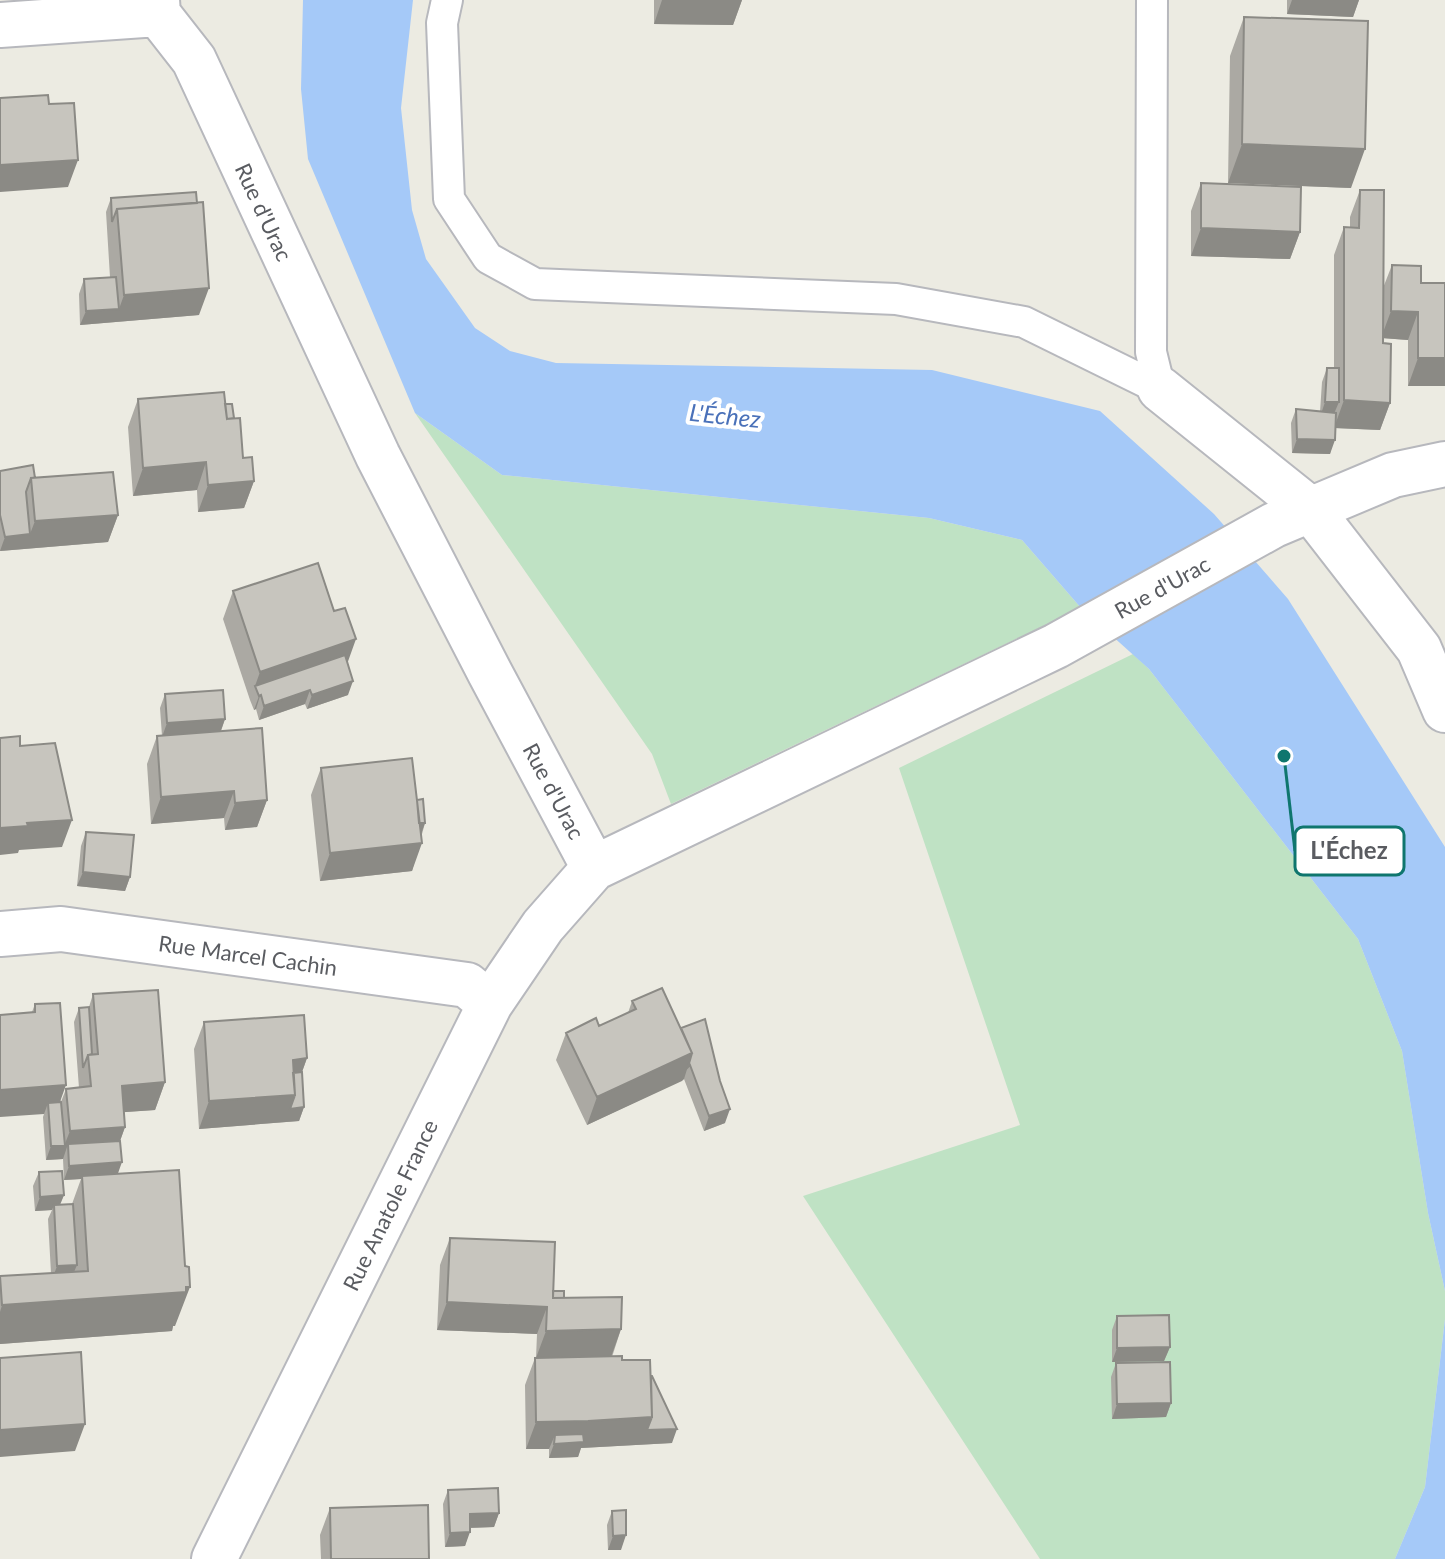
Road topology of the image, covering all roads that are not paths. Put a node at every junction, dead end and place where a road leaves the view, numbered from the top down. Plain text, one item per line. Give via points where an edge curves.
1 (447, 0) edge
2 (1152, 0) edge
3 (157, 7) edge
4 (0, 25) edge
5 (1160, 389) junction
6 (1445, 464) edge
7 (1293, 517) junction
8 (1445, 710) edge
9 (594, 868) junction
10 (0, 934) edge
11 (490, 1004) junction
12 (214, 1559) edge

1 - 5 lane via 442,23 449,199 488,258 535,284 896,299 1024,322
2 - 5 lane via 1151,352
3 - 4 street
3 - 9 street, Rue d'Urac via 194,60 378,456
5 - 7 street
6 - 7 street, Rue d'Urac via 1393,475
7 - 8 street via 1419,649
7 - 9 street, Rue d'Urac via 1056,646
9 - 11 street, Rue Anatole France via 543,926
10 - 11 street, Rue Marcel Cachin via 61,929 467,985
11 - 12 street, Rue Anatole France

